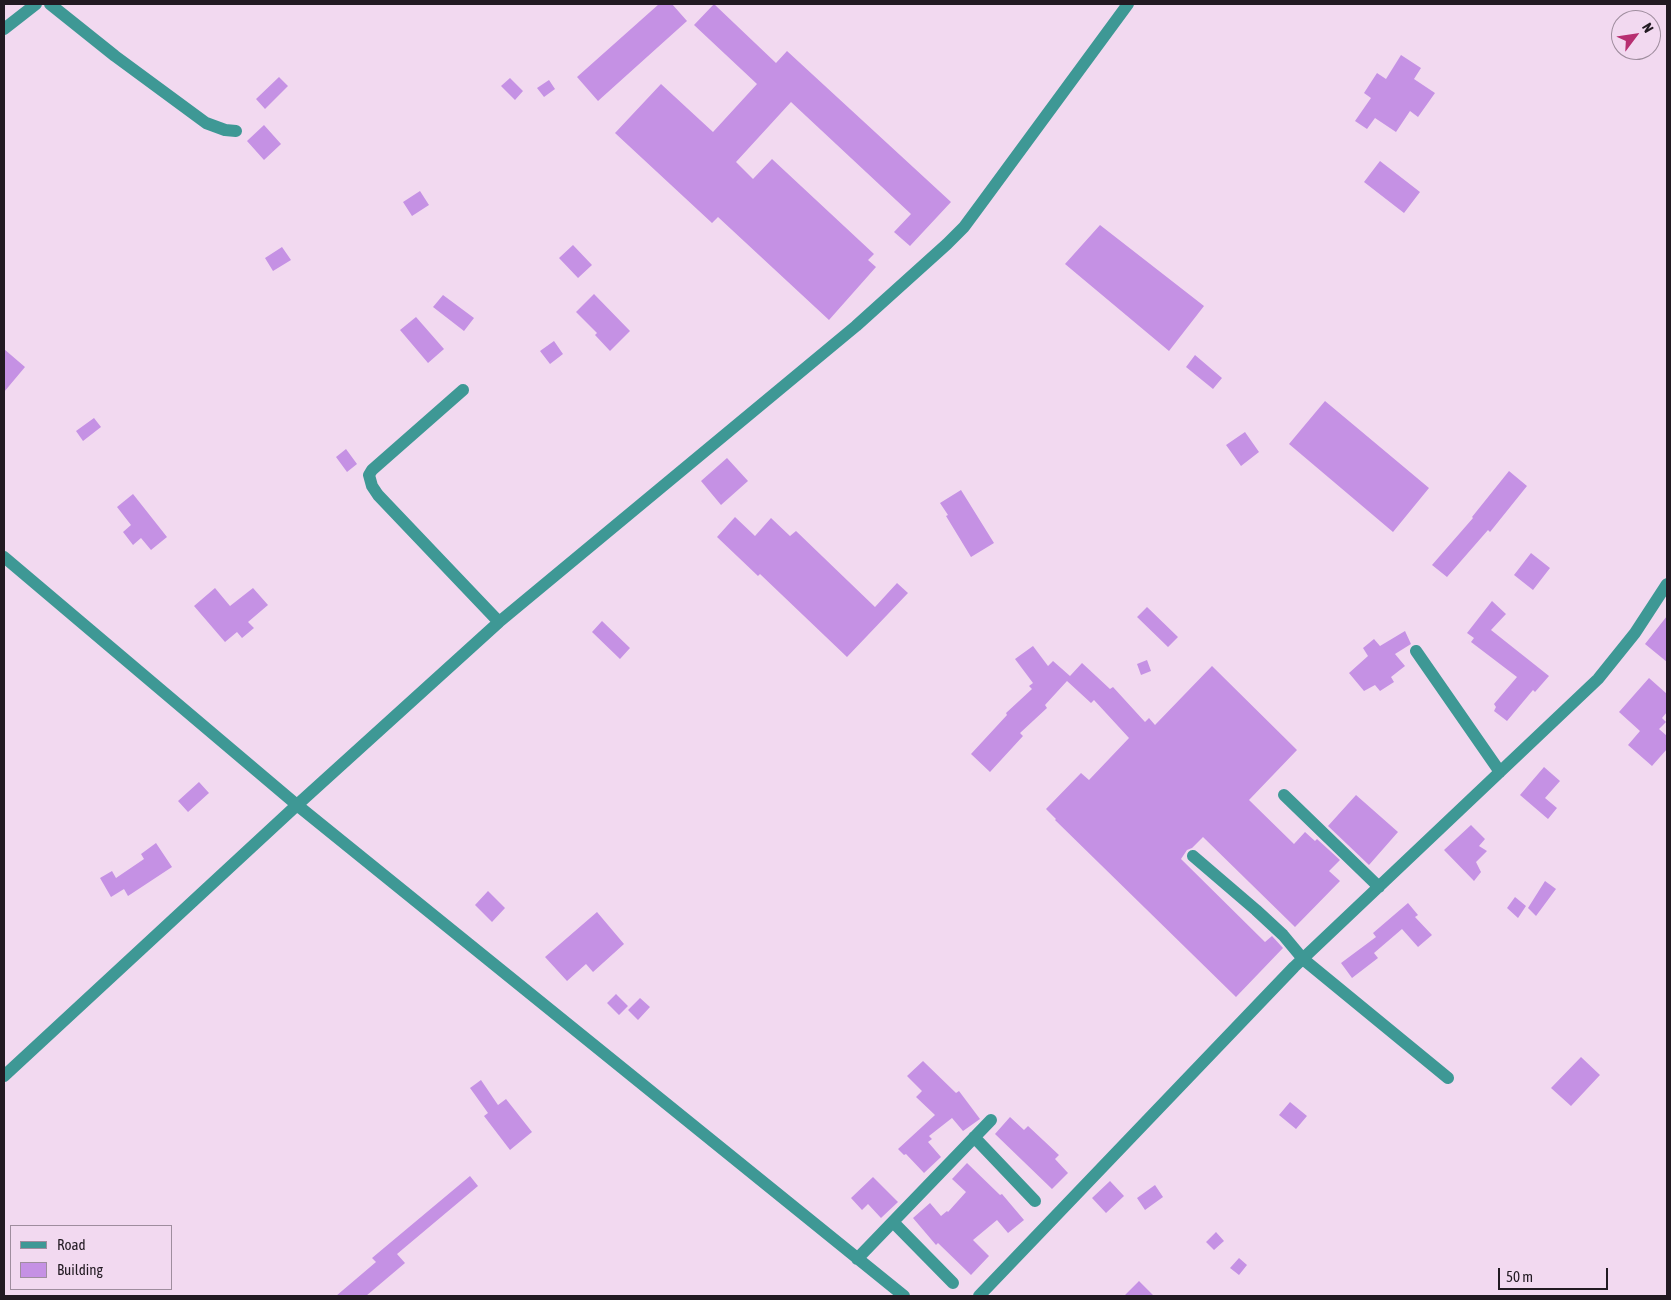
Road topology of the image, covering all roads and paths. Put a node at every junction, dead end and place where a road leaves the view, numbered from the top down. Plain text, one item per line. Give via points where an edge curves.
1 (36, 4) edge
2 (50, 4) edge
3 (1128, 4) edge
4 (4, 29) edge
5 (236, 131) dead end
6 (463, 390) dead end
7 (4, 557) edge
8 (1667, 584) edge
9 (499, 622) junction
10 (1416, 651) dead end
11 (1500, 772) junction
12 (1284, 795) dead end
13 (297, 805) junction
14 (1193, 856) dead end
15 (1379, 887) junction
16 (1303, 959) junction
17 (4, 1076) edge
18 (1448, 1078) dead end
19 (991, 1120) dead end
20 (974, 1137) junction
21 (1035, 1201) dead end
22 (893, 1222) junction
23 (857, 1259) junction
24 (953, 1283) dead end
25 (904, 1296) edge
26 (979, 1296) edge

1 - 4 street
2 - 5 street via 206,123
3 - 9 street via 964,227 947,244 848,332
6 - 9 street via 369,475 378,495
7 - 13 street
8 - 11 street via 1635,633 1598,679
9 - 13 street
10 - 11 street
11 - 15 street
12 - 15 street
13 - 17 street
13 - 23 street
14 - 16 street via 1283,935
15 - 16 street
16 - 18 street
16 - 26 street
19 - 20 street
20 - 21 street
20 - 22 street
22 - 23 street
22 - 24 street
23 - 25 street

